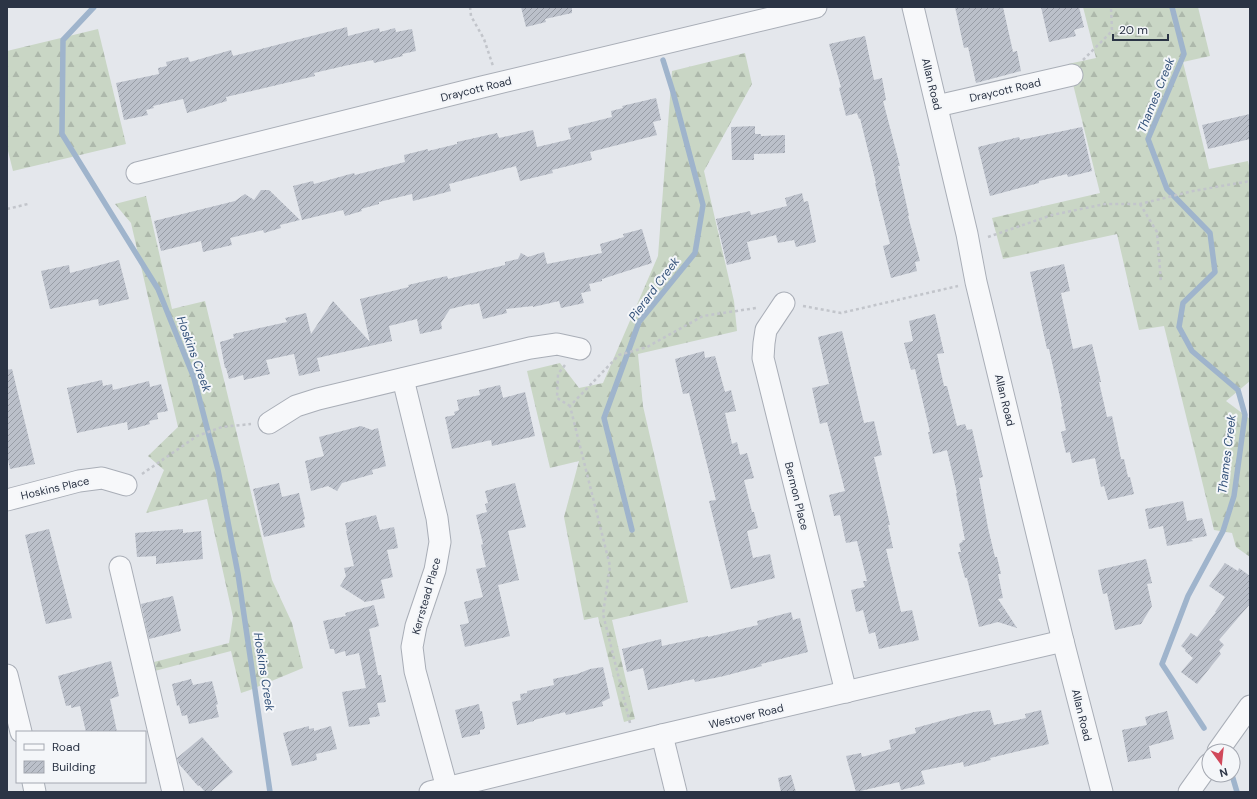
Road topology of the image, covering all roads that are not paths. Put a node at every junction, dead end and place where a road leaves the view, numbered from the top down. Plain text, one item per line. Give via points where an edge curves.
1 (816, 7) edge
2 (913, 7) edge
3 (1072, 75) road end
4 (937, 106) junction
5 (137, 173) dead end
6 (784, 303) road end
7 (580, 349) road end
8 (403, 379) junction
9 (269, 422) road end
10 (126, 485) road end
11 (7, 500) edge
12 (120, 567) dead end
13 (1063, 641) junction
14 (7, 675) edge
15 (846, 692) junction
16 (1250, 706) edge
17 (21, 731) edge
18 (662, 735) junction
19 (1224, 743) edge
20 (1201, 775) edge
21 (438, 790) edge
22 (173, 792) edge
23 (676, 792) edge
24 (1102, 792) edge
25 (1189, 792) edge

1 - 5 street, Draycott Road
2 - 4 street, Allan Road
3 - 4 street, Draycott Road
4 - 13 street, Allan Road via 976,282
6 - 15 street, Bermon Place via 766,330 764,358
7 - 8 street via 557,344 530,348
8 - 9 street via 296,406
8 - 21 street, Kerrstead Place via 437,518 440,542 435,570 416,626 412,647
10 - 11 street, Hoskins Place via 102,478 79,481
12 - 22 street
13 - 15 street, Westover Road
13 - 24 street, Allan Road
14 - 17 street
15 - 18 street, Westover Road
16 - 19 street
18 - 21 street, Westover Road
18 - 23 street
20 - 25 street

